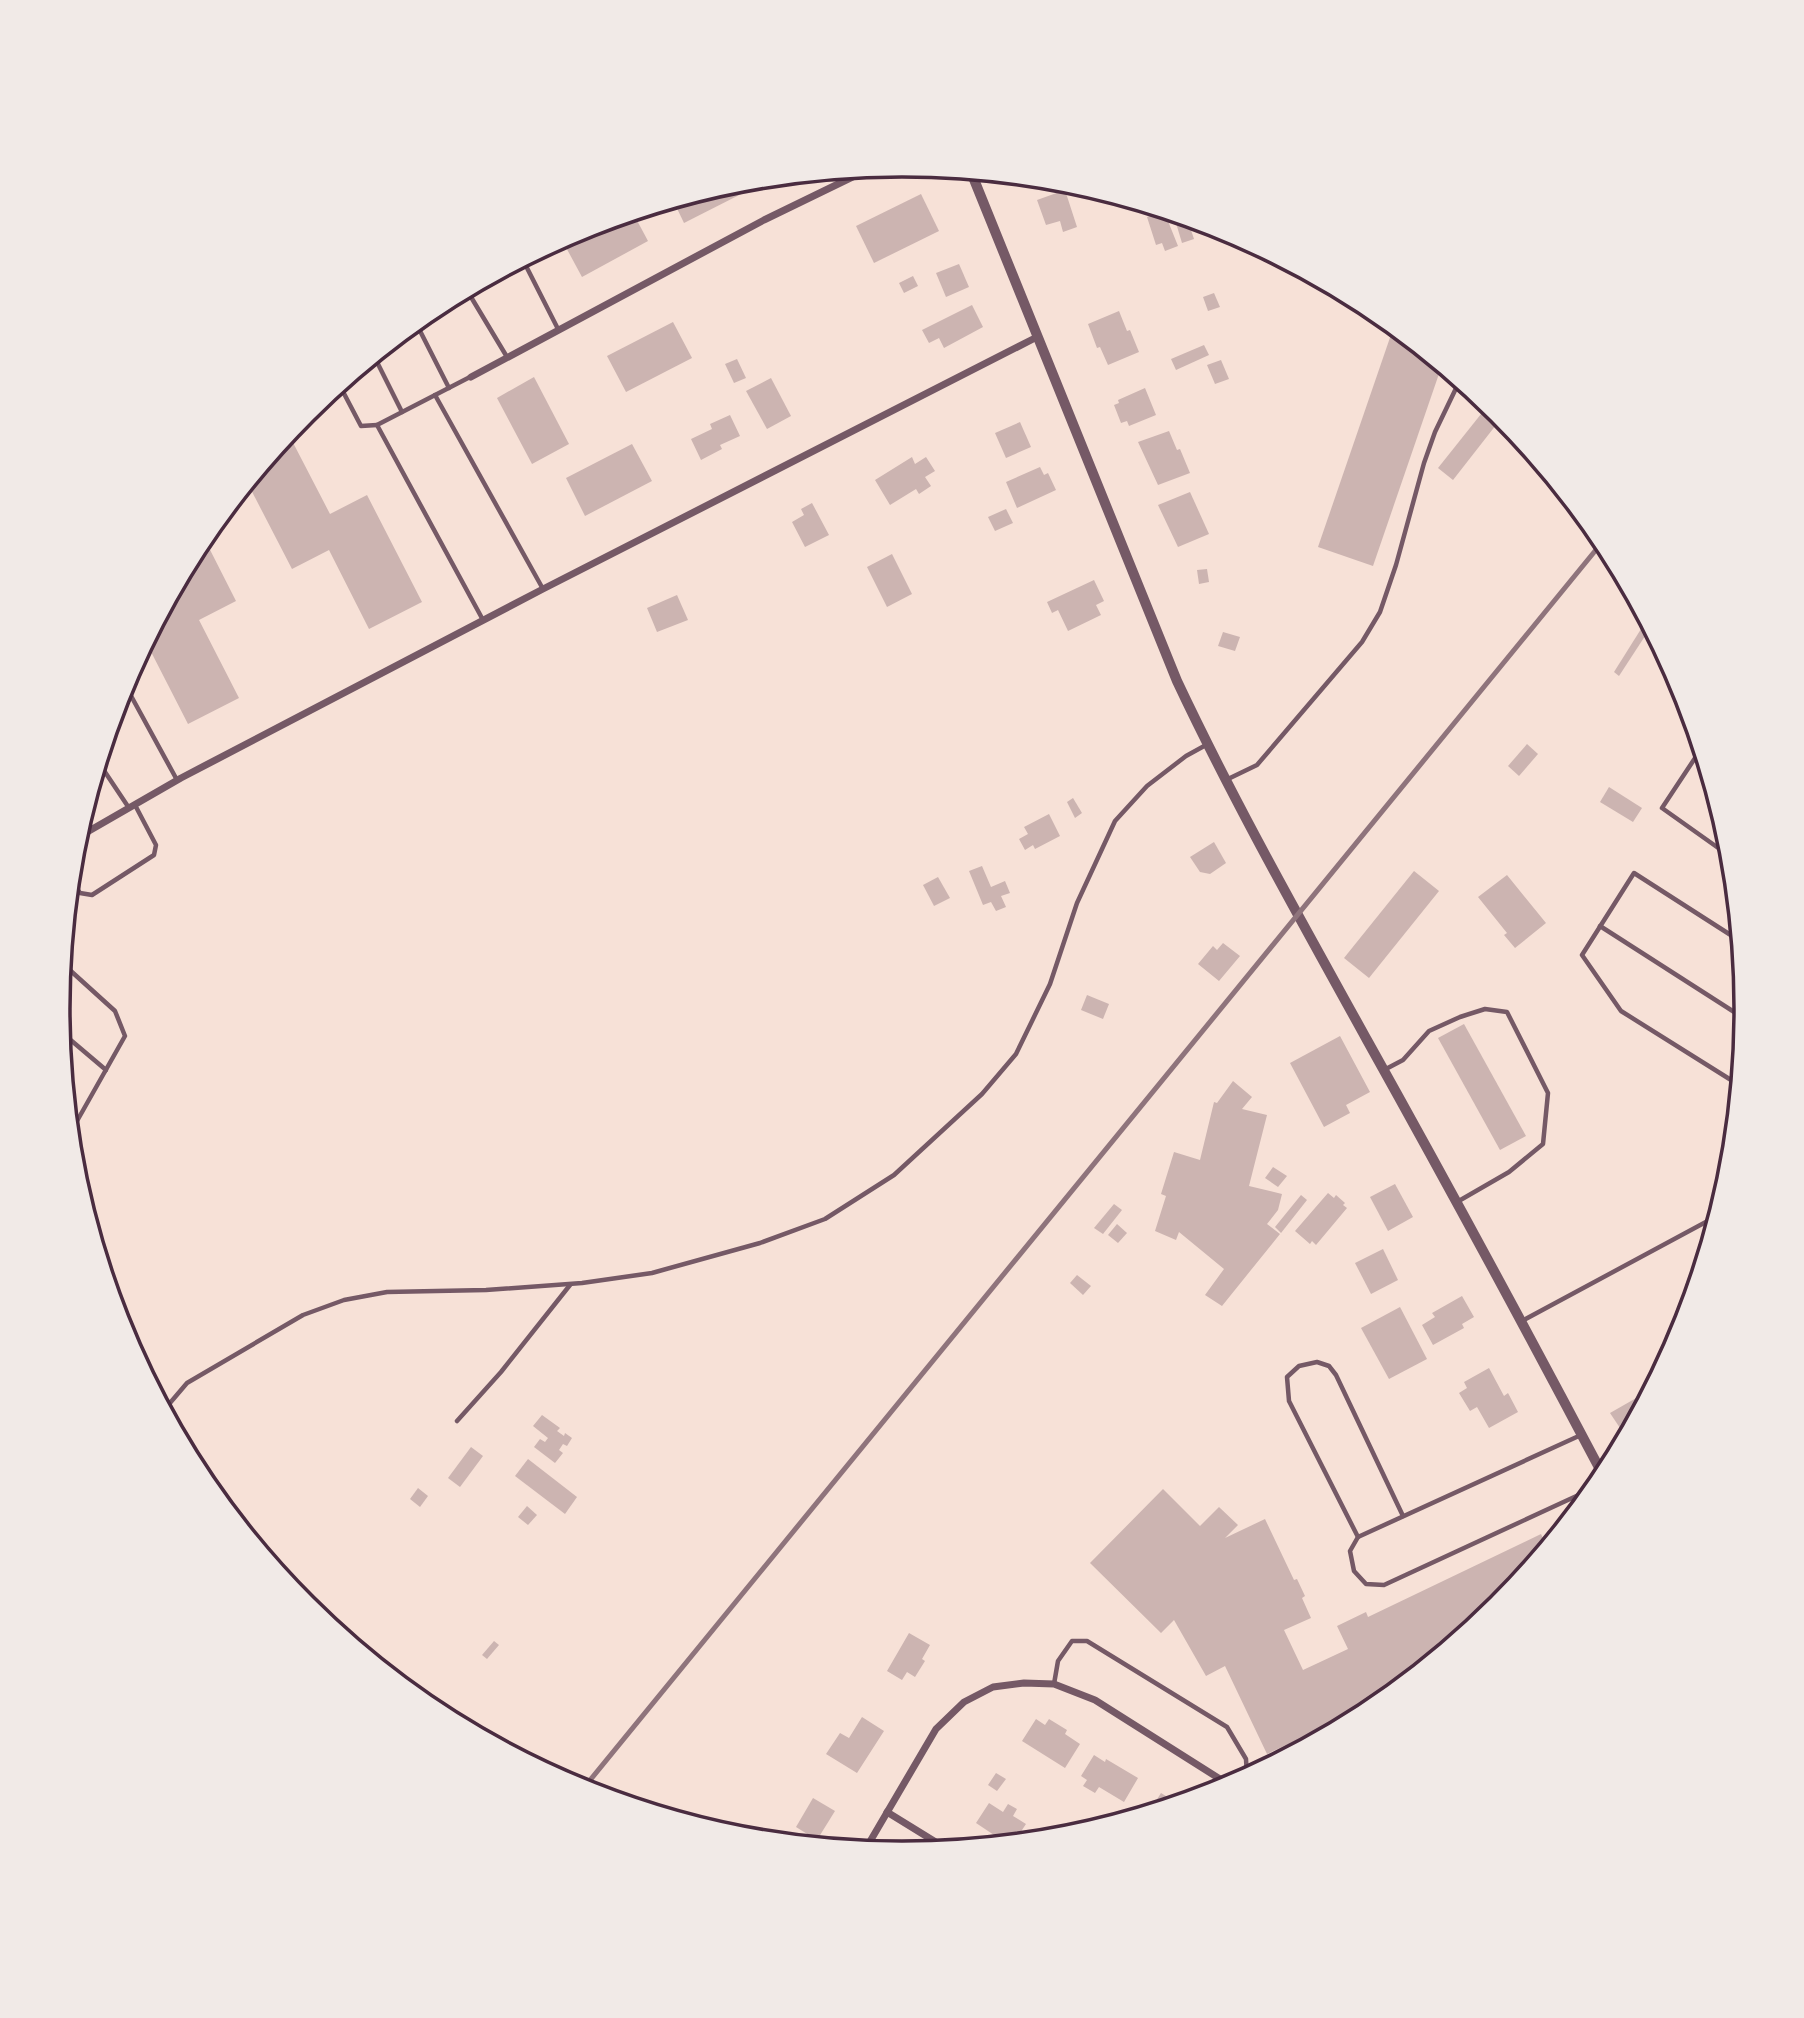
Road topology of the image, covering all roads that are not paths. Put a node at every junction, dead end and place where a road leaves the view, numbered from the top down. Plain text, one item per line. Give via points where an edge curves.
1 (848, 179) edge
2 (974, 181) edge
3 (526, 267) edge
4 (471, 297) dead end
5 (559, 330) junction
6 (420, 331) edge
7 (1037, 337) junction
8 (507, 358) junction
9 (378, 363) edge
10 (471, 377) joint
11 (449, 388) junction
12 (1456, 388) edge
13 (343, 392) edge
14 (435, 395) junction
15 (402, 412) junction
16 (377, 425) junction
17 (543, 589) junction
18 (483, 621) junction
19 (131, 696) edge
20 (1206, 744) junction
21 (1695, 758) edge
22 (105, 771) edge
23 (177, 780) junction
24 (1225, 781) junction
25 (132, 806) junction
26 (90, 830) edge
27 (1718, 848) edge
28 (79, 891) edge
29 (1600, 926) junction
30 (1730, 935) edge
31 (71, 972) edge
32 (1734, 1012) edge
33 (71, 1040) edge
34 (106, 1070) junction
35 (1384, 1070) junction
36 (1730, 1080) edge
37 (77, 1121) edge
38 (1457, 1203) junction
39 (1707, 1222) edge
40 (570, 1284) junction
41 (1522, 1321) junction
42 (170, 1403) edge
43 (457, 1421) dead end
44 (1582, 1435) junction
45 (1598, 1465) edge
46 (1575, 1497) edge
47 (1404, 1516) junction
48 (1358, 1536) junction
49 (1054, 1684) junction
50 (1246, 1766) edge
51 (1219, 1778) edge
52 (887, 1812) junction
53 (871, 1840) edge
54 (932, 1840) edge

1 - 5 street
2 - 7 street
3 - 5 lane
4 - 8 lane
5 - 8 street
6 - 11 lane
7 - 17 street
7 - 20 street
8 - 10 street
9 - 15 lane
10 - 11 lane
11 - 14 lane
12 - 24 lane via 1424,463 1380,612 1362,642 1257,765
13 - 16 lane via 361,425
14 - 15 lane
14 - 17 lane
15 - 16 lane
16 - 18 lane
17 - 18 street
18 - 23 street
19 - 23 lane
20 - 24 street
20 - 40 lane via 1147,786 1115,821 1077,903 1050,984 1016,1054 982,1094 894,1175 825,1219 760,1243 652,1273
21 - 27 lane via 1662,808
22 - 25 lane
23 - 25 street
24 - 35 street
25 - 26 street
25 - 28 lane via 156,845 154,856 92,895
29 - 30 lane via 1634,873
29 - 32 lane
29 - 36 lane via 1582,955 1621,1010
31 - 34 lane via 115,1011 125,1036
33 - 34 lane
34 - 37 lane
35 - 38 street
35 - 38 lane via 1403,1060 1429,1031 1485,1009 1507,1012 1548,1093 1543,1144 1509,1172
38 - 41 street
39 - 41 lane
40 - 42 lane via 387,1292 344,1300 303,1315 187,1383
40 - 43 lane
41 - 44 street
44 - 45 street
44 - 47 lane
46 - 48 lane via 1384,1585 1366,1584 1354,1571 1350,1551
47 - 48 lane
47 - 48 lane via 1336,1375 1317,1362 1299,1366 1287,1377 1289,1401
49 - 50 lane via 1058,1661 1072,1642 1087,1641 1227,1727
49 - 51 street via 1095,1700
49 - 52 street via 993,1687 964,1702 936,1729
52 - 53 street
52 - 54 street

